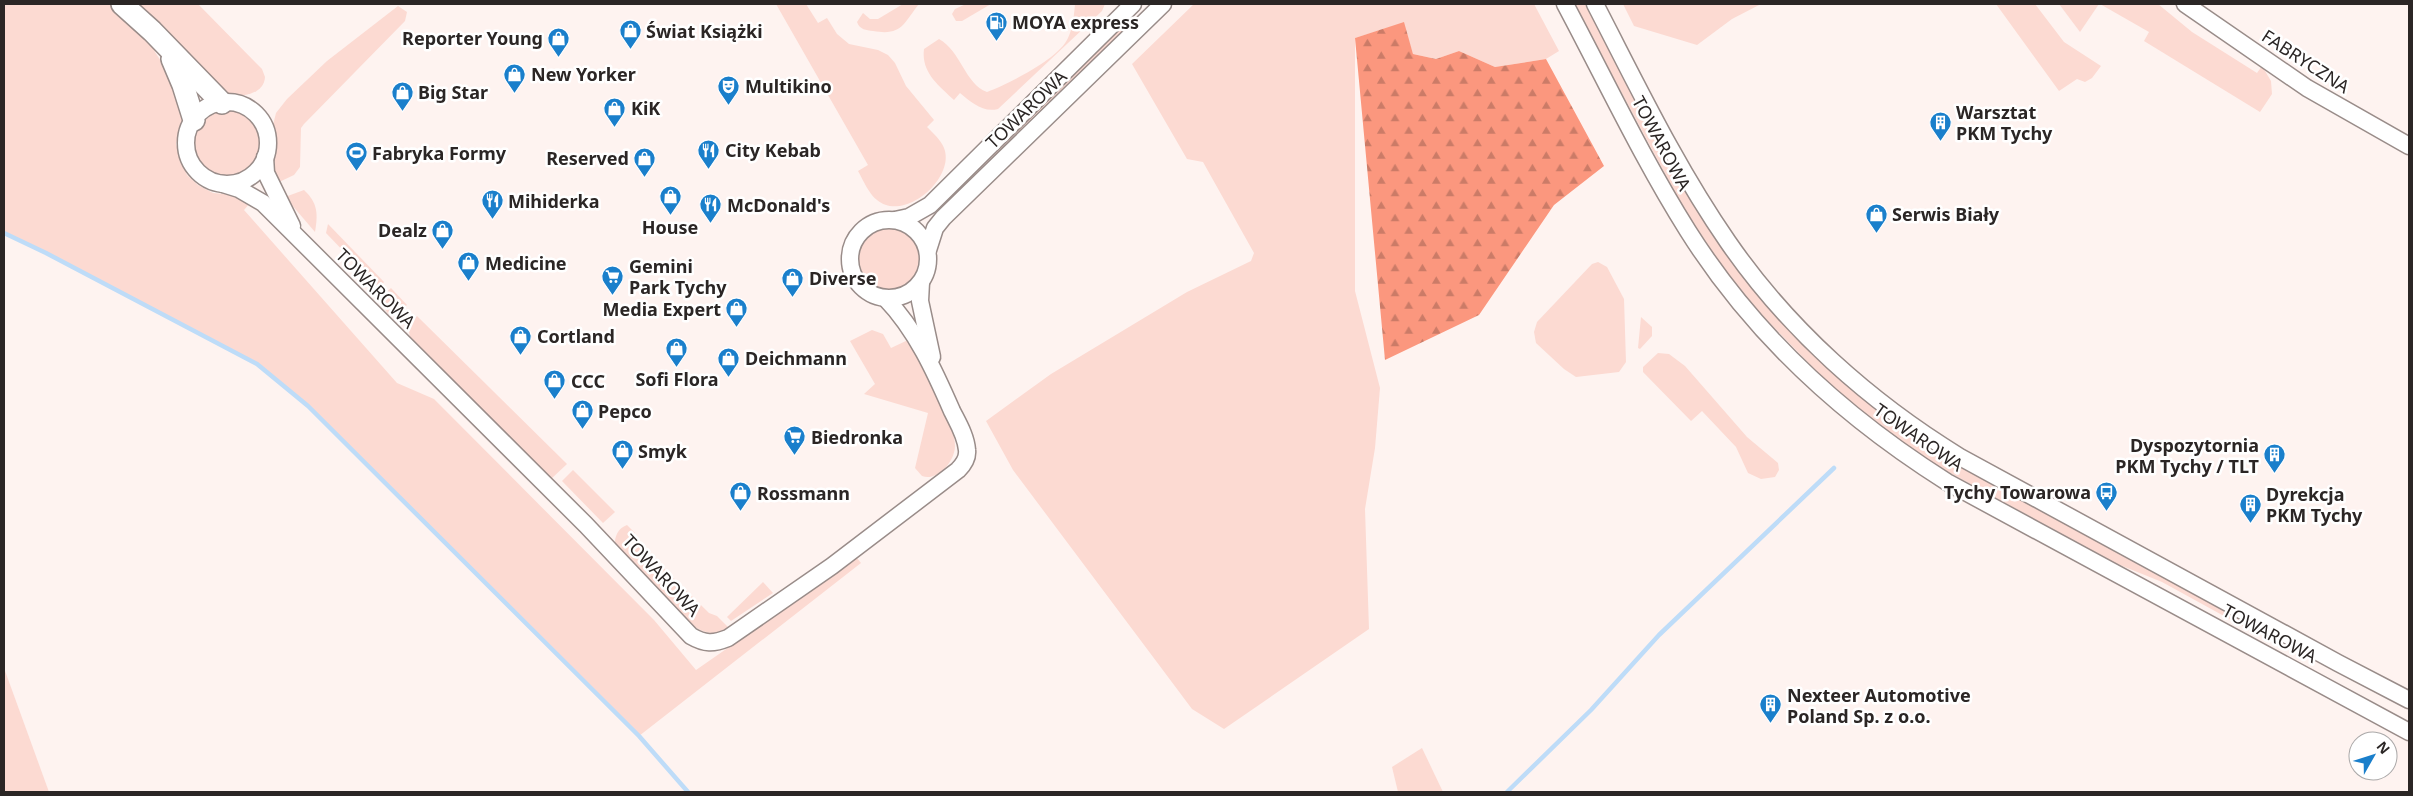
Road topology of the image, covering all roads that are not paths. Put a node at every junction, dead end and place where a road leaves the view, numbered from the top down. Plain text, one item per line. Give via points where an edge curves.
1 (122, 4) edge
2 (1133, 4) edge
3 (1163, 4) edge
4 (1565, 4) edge
5 (1595, 4) edge
6 (2185, 4) edge
7 (168, 50) junction
8 (222, 103) junction
9 (194, 120) junction
10 (2409, 146) edge
11 (265, 157) junction
12 (223, 184) junction
13 (895, 220) junction
14 (299, 239) junction
15 (928, 250) junction
16 (921, 282) junction
17 (886, 299) junction
18 (936, 374) junction
19 (2281, 632) junction
20 (2269, 655) junction
21 (2409, 700) edge
22 (2409, 732) edge

1 - 7 main road
2 - 13 street, TOWAROWA via 930,205 909,217
3 - 15 street, TOWAROWA via 940,221
4 - 20 street, TOWAROWA via 1688,232 1747,313 1803,370 1880,436 1947,482
5 - 19 street, TOWAROWA via 1658,126 1713,220 1770,296 1840,367 1910,424 1952,452
6 - 10 street, FABRYCZNA via 2307,88
7 - 8 main road
7 - 9 main road via 184,85
8 - 9 street via 211,105
8 - 11 street via 238,104 260,118 268,144
9 - 12 street via 186,138 190,162 198,172
11 - 12 street via 249,178
11 - 14 street, TOWAROWA via 266,173
12 - 14 street, TOWAROWA via 259,199
13 - 15 street via 920,234
13 - 17 street via 876,222 861,231 852,246 850,258 851,270 862,288
14 - 18 street, TOWAROWA via 586,525 691,636 702,642 715,643 728,638 832,566 958,470 967,452 965,438
15 - 16 street via 927,271
16 - 17 street via 905,296
16 - 18 street, TOWAROWA via 920,301
17 - 18 street, TOWAROWA via 899,312
19 - 20 street
19 - 21 street, TOWAROWA
20 - 22 street, TOWAROWA

